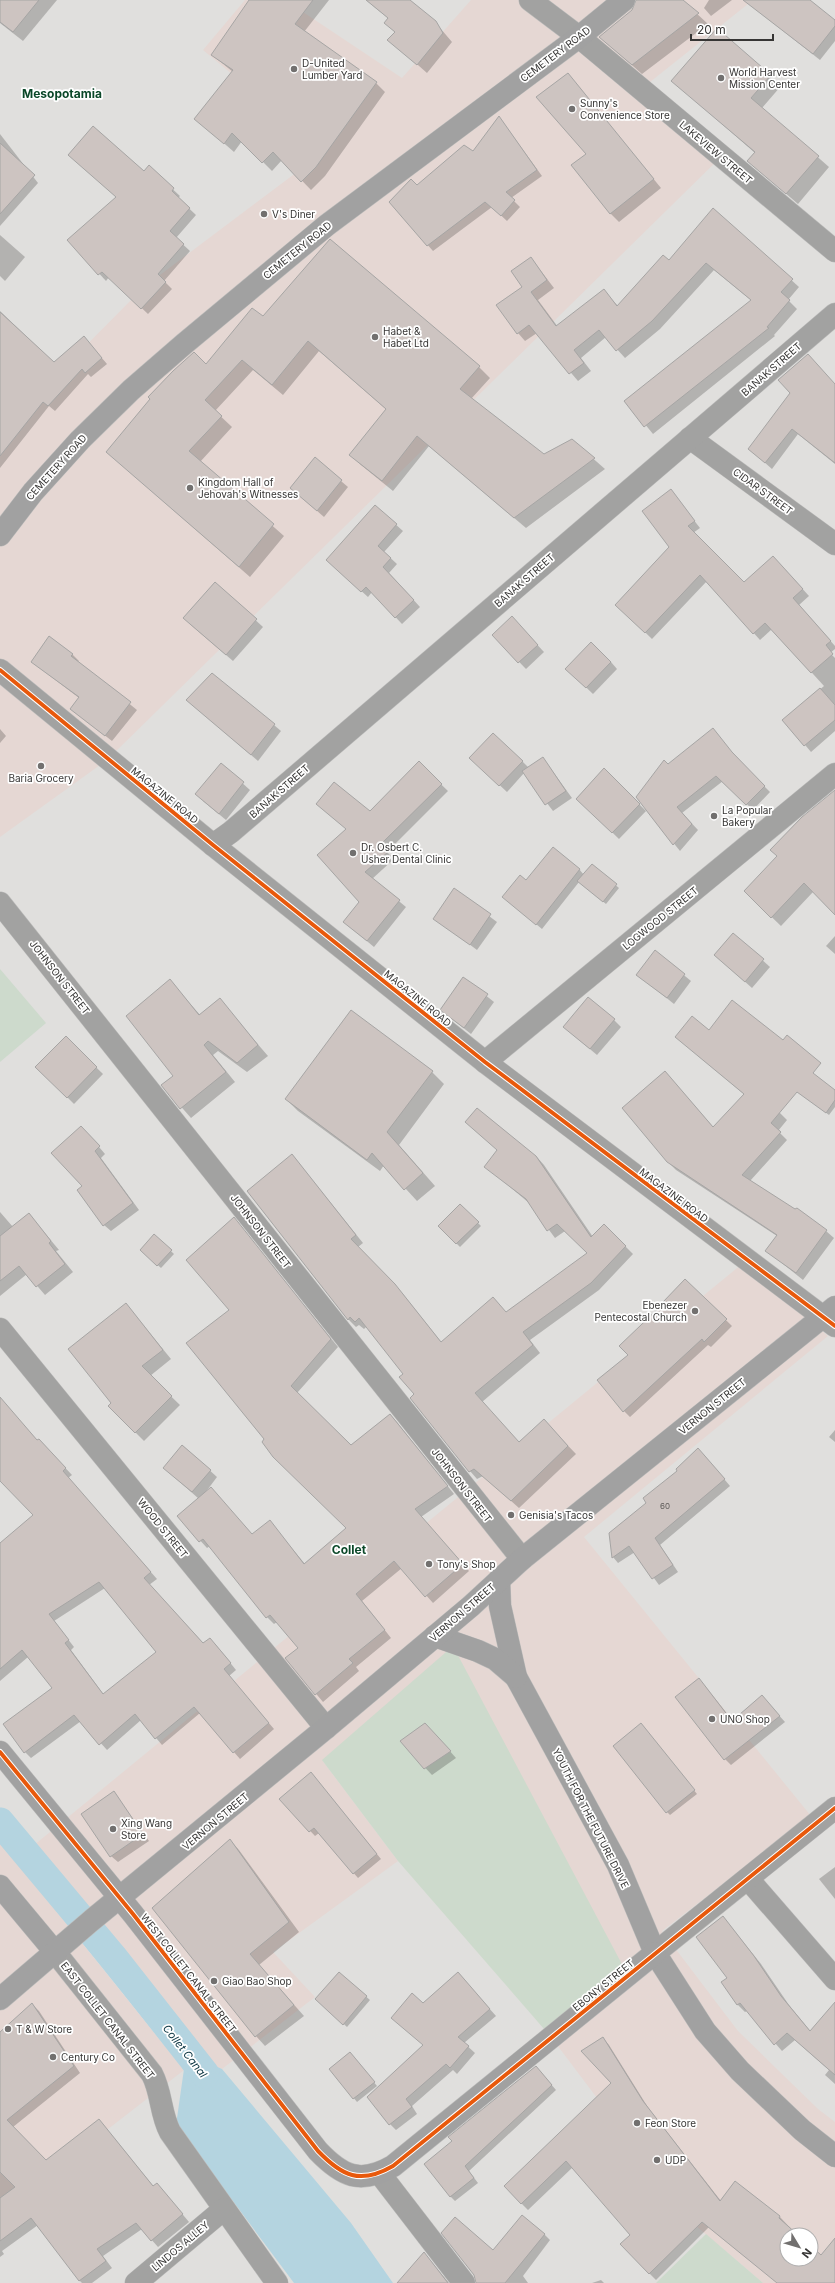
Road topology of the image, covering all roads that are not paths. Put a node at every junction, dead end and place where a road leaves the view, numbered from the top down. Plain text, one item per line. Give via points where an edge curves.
1 (530, 0) edge
2 (624, 0) edge
3 (579, 37) junction
4 (835, 251) edge
5 (835, 314) edge
6 (690, 438) junction
7 (0, 535) edge
8 (835, 544) edge
9 (0, 670) edge
10 (835, 774) edge
11 (213, 845) junction
12 (0, 903) edge
13 (485, 1062) junction
14 (831, 1317) edge
15 (0, 1329) edge
16 (522, 1559) junction
17 (499, 1580) junction
18 (435, 1636) junction
19 (516, 1677) junction
20 (326, 1728) junction
21 (0, 1752) edge
22 (835, 1808) edge
23 (748, 1879) junction
24 (0, 1886) edge
25 (120, 1899) junction
26 (61, 1947) junction
27 (655, 1953) junction
28 (835, 1979) edge
29 (0, 1999) edge
30 (835, 2156) edge
31 (380, 2174) junction
32 (224, 2209) junction
33 (136, 2283) edge
34 (277, 2283) edge
35 (464, 2283) edge

1 - 3 street, LAKEVIEW STREET
2 - 3 main road, CEMETERY ROAD
3 - 4 street, LAKEVIEW STREET
3 - 7 main road, CEMETERY ROAD via 327,225 178,349 80,440 33,492
5 - 6 street, BANAK STREET
6 - 8 street, CIDAR STREET
6 - 11 street, BANAK STREET
9 - 11 street, MAGAZINE ROAD
10 - 13 street, LOGWOOD STREET
11 - 13 street, MAGAZINE ROAD
12 - 16 street, JOHNSON STREET
13 - 14 street, MAGAZINE ROAD
14 - 16 main road, VERNON STREET
15 - 20 street, WOOD STREET
16 - 17 main road, VERNON STREET
17 - 18 main road, VERNON STREET
17 - 19 main road, YOUTH FOR THE FUTURE DRIVE via 500,1606
18 - 19 main road, YOUTH FOR THE FUTURE DRIVE via 495,1659
18 - 20 main road, VERNON STREET
19 - 27 main road, YOUTH FOR THE FUTURE DRIVE via 618,1865
20 - 25 main road, VERNON STREET
21 - 25 main road, WEST COLLET CANAL STREET
22 - 23 street, EBONY STREET
23 - 27 street, EBONY STREET
23 - 28 street
24 - 26 main road, EAST COLLET CANAL STREET
25 - 26 main road, VERNON STREET
25 - 31 main road, WEST COLLET CANAL STREET via 334,2168 354,2176
26 - 29 main road
26 - 32 street, EAST COLLET CANAL STREET via 152,2074 157,2085 163,2118 170,2132
27 - 30 main road, YOUTH FOR THE FUTURE DRIVE via 705,2031 740,2071
27 - 31 main road, EBONY STREET
31 - 35 street
32 - 33 street, LINDOS ALLEY
32 - 34 street, EAST COLLET CANAL STREET

